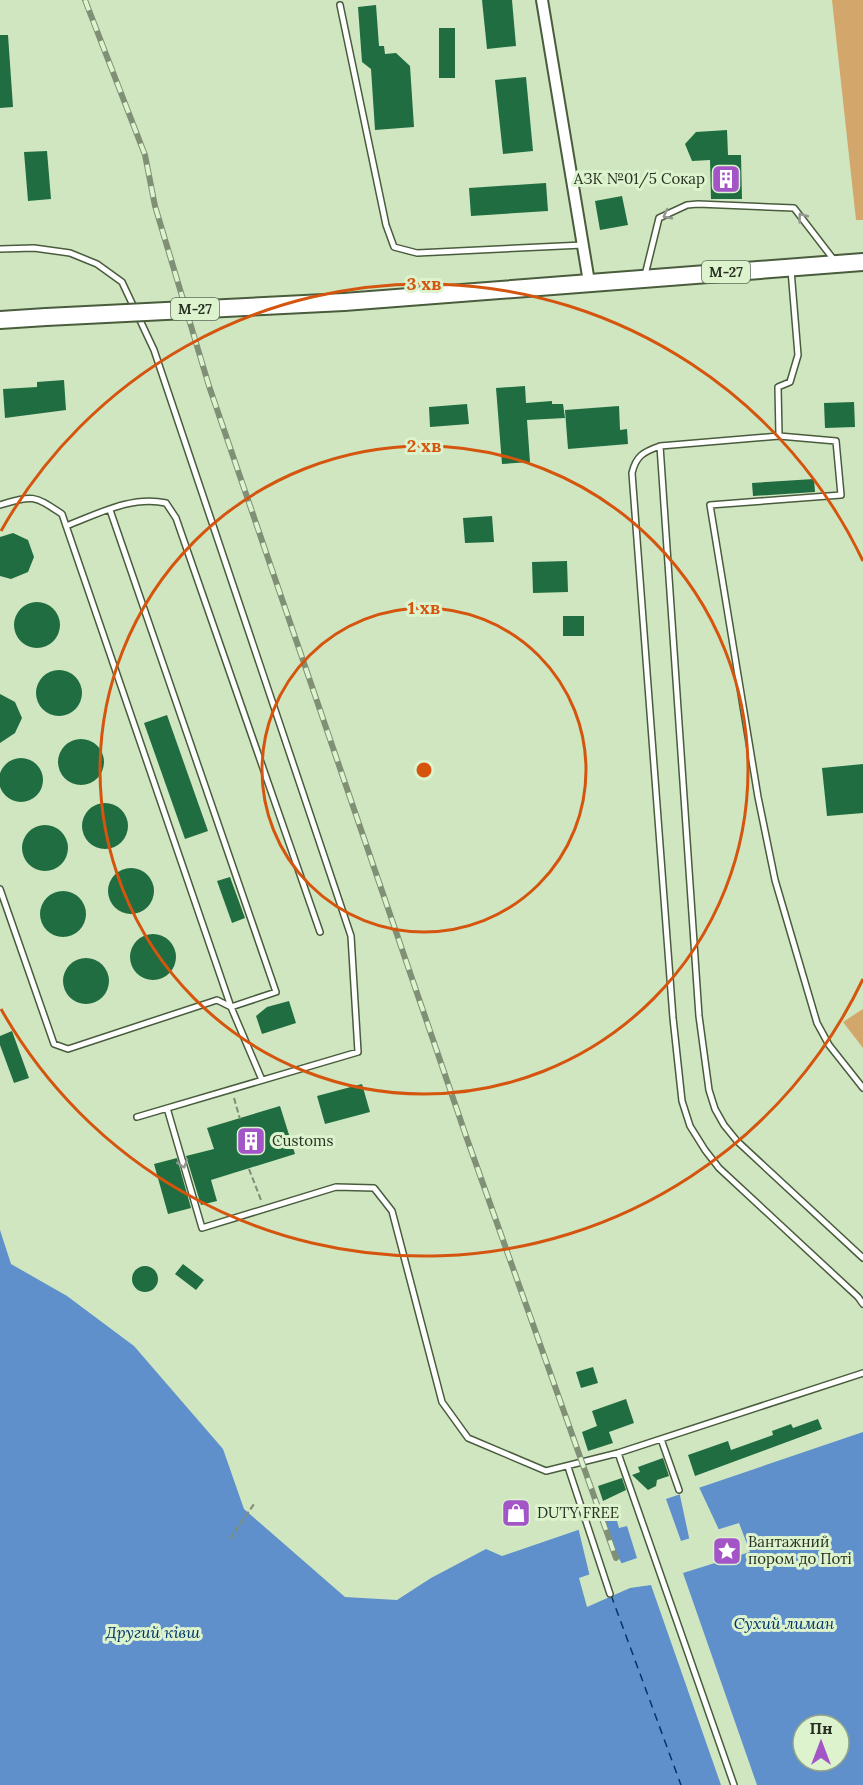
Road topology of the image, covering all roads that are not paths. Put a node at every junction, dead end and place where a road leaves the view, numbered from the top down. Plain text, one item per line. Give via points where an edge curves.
1 (542, 0) edge
2 (340, 5) dead end
3 (584, 245) junction
4 (0, 249) edge
5 (863, 262) edge
6 (837, 264) junction
7 (791, 269) junction
8 (645, 277) junction
9 (589, 282) junction
10 (0, 320) edge
11 (779, 436) junction
12 (660, 446) junction
13 (0, 505) edge
14 (110, 510) junction
15 (66, 526) junction
16 (0, 889) edge
17 (320, 932) dead end
18 (231, 1006) junction
19 (262, 1080) junction
20 (863, 1088) edge
21 (167, 1108) junction
22 (137, 1117) dead end
23 (863, 1258) edge
24 (863, 1304) edge
25 (863, 1373) edge
26 (661, 1439) junction
27 (618, 1453) junction
28 (568, 1467) junction
29 (679, 1490) dead end
30 (610, 1594) dead end
31 (734, 1785) edge

1 - 3 street
2 - 3 lane via 386,225 394,247 417,253
3 - 9 street
4 - 19 lane via 70,253 97,264 122,282 154,350 351,936 358,1052
5 - 6 main road, М-27
6 - 7 main road, М-27
6 -> 8 lane via 794,207 698,204 658,218
7 - 8 main road, М-27
7 - 11 lane via 798,355 790,382 778,387
8 - 9 main road, М-27
9 - 10 main road, М-27, bridge via 344,302
11 - 12 lane
11 - 20 lane via 836,441 841,495 710,505 775,880 817,1023
12 - 23 lane via 699,1016 709,1090 715,1109 737,1141
12 - 24 lane via 635,460 632,473 672,1018 682,1101 690,1125 719,1168
13 - 15 lane via 38,498 62,514
14 - 15 lane
14 - 17 lane via 152,500 166,503 176,518
14 - 18 lane via 276,992
15 - 18 lane
16 - 18 lane via 54,1044 68,1050 217,1000
18 - 19 lane
19 - 21 lane
21 - 22 lane
21 -> 28 lane via 202,1228 336,1187 374,1188 392,1210 442,1402 468,1438 546,1471
25 - 26 lane
26 - 27 lane
26 - 29 lane
27 - 28 lane
27 - 31 lane
28 - 30 lane

